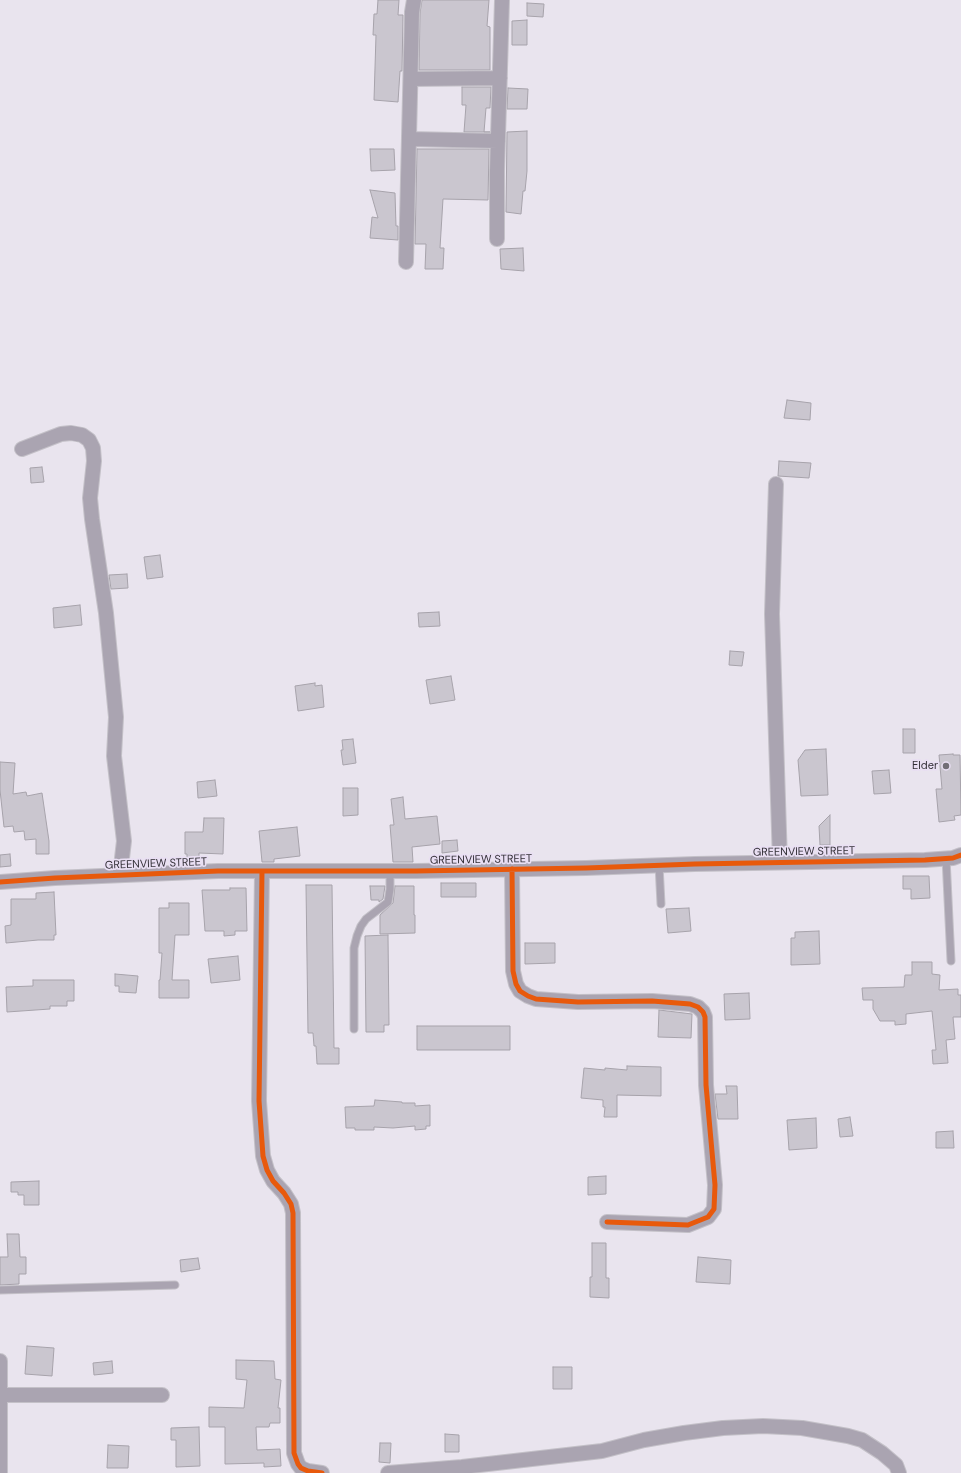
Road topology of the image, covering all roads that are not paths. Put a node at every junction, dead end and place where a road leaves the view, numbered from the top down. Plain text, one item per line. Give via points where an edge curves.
1 (414, 0) edge
2 (502, 0) edge
3 (500, 78) junction
4 (411, 79) junction
5 (410, 138) junction
6 (498, 141) junction
7 (497, 239) dead end
8 (406, 262) dead end
9 (22, 449) dead end
10 (776, 484) dead end
11 (961, 855) edge
12 (946, 858) junction
13 (780, 862) junction
14 (659, 865) junction
15 (512, 869) junction
16 (262, 871) junction
17 (390, 871) junction
18 (120, 875) junction
19 (0, 882) edge
20 (661, 904) dead end
21 (951, 961) dead end
22 (354, 1029) dead end
23 (607, 1222) dead end
24 (175, 1285) dead end
25 (0, 1290) edge
26 (0, 1361) edge
27 (162, 1394) dead end
28 (0, 1395) edge
29 (0, 1473) edge
30 (322, 1473) edge
31 (388, 1473) edge
32 (899, 1473) edge

1 - 4 street
2 - 3 street
3 - 4 street
3 - 6 street
4 - 5 street
5 - 6 street
5 - 8 street
6 - 7 street
9 - 18 street via 61,434 82,435 89,440 93,448 90,498 106,613 116,717 114,756 124,841
10 - 13 street via 772,614
11 - 12 street, GREENVIEW STREET
12 - 13 street, GREENVIEW STREET
12 - 21 lane
13 - 14 street, GREENVIEW STREET
14 - 15 street, GREENVIEW STREET
14 - 20 lane
15 - 17 street, GREENVIEW STREET
15 - 23 street via 513,971 520,991 536,999 578,1002 652,1000 690,1004 698,1007 705,1017 706,1085 715,1185 714,1209 708,1217 688,1225
16 - 17 street, GREENVIEW STREET
16 - 18 street, GREENVIEW STREET
16 - 30 street via 259,1101 262,1156 273,1181 288,1198 293,1213 294,1453 301,1468
17 - 22 lane via 388,902 366,920 356,936
18 - 19 street, GREENVIEW STREET
24 - 25 lane
26 - 28 street
27 - 28 street
28 - 29 street
31 - 32 street via 602,1451 684,1432 763,1426 802,1428 862,1440 896,1465

